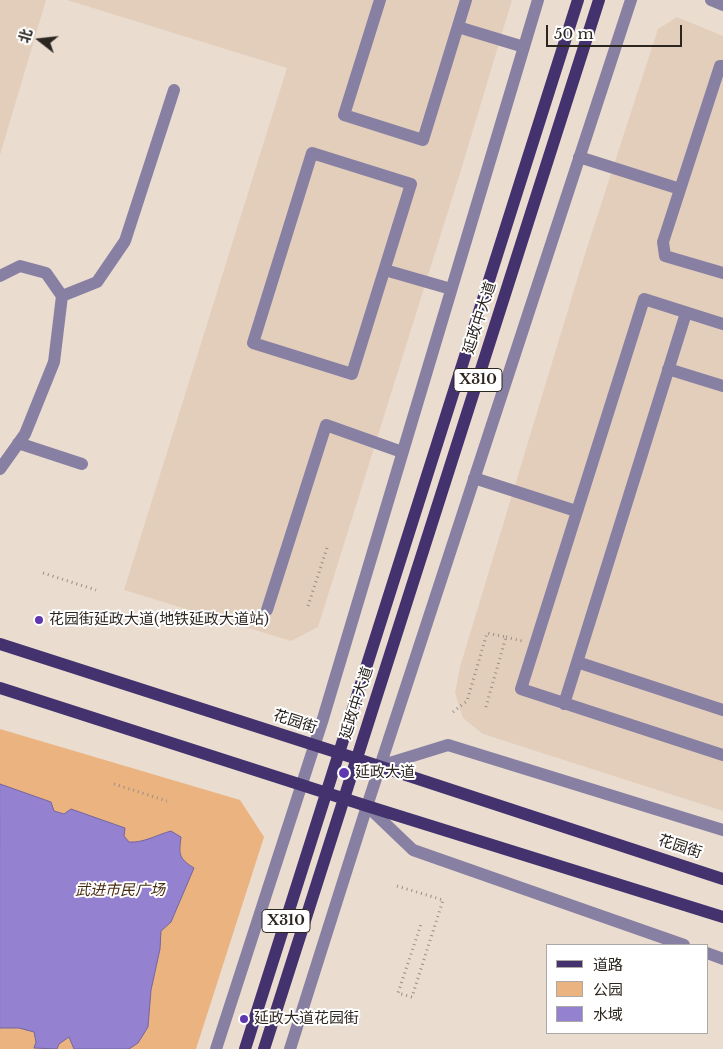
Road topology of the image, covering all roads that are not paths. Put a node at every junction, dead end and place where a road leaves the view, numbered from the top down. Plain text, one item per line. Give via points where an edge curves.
1 (380, 0) edge
2 (466, 0) edge
3 (538, 0) edge
4 (578, 0) edge
5 (599, 0) edge
6 (631, 0) edge
7 (711, 0) edge
8 (723, 5) edge
9 (458, 27) junction
10 (524, 47) junction
11 (723, 66) edge
12 (174, 90) dead end
13 (579, 157) junction
14 (680, 189) junction
15 (385, 270) junction
16 (723, 273) edge
17 (0, 276) edge
18 (451, 289) junction
19 (62, 296) junction
20 (686, 313) junction
21 (723, 324) edge
22 (668, 369) junction
23 (723, 386) edge
24 (18, 443) junction
25 (402, 452) junction
26 (82, 464) dead end
27 (0, 469) edge
28 (474, 478) junction
29 (576, 511) junction
30 (267, 610) dead end
31 (0, 644) edge
32 (577, 662) junction
33 (0, 688) edge
34 (564, 704) junction
35 (723, 710) edge
36 (314, 745) junction
37 (339, 753) junction
38 (723, 755) edge
39 (356, 759) junction
40 (380, 766) junction
41 (301, 784) junction
42 (326, 793) junction
43 (344, 798) junction
44 (366, 806) junction
45 (723, 830) edge
46 (723, 878) edge
47 (723, 917) edge
48 (681, 944) edge
49 (708, 953) edge
50 (723, 959) edge
51 (216, 1049) edge
52 (245, 1049) edge
53 (264, 1049) edge
54 (290, 1049) edge

1 - 9 street via 344,115 423,140
2 - 9 street
3 - 10 street
4 - 37 main road, 延政中大道 / X310
5 - 39 main road, 延政中大道 / X310
6 - 13 street
7 - 8 street
9 - 10 street
10 - 18 street
11 - 14 street via 720,66
12 - 19 street via 125,241 98,282
13 - 14 street
13 - 28 street
14 - 16 street via 663,242 665,256
15 - 15 street via 412,184 312,153 253,343 352,374
15 - 18 street
17 - 19 street via 20,266 46,273
18 - 25 street
19 - 24 street via 54,362 25,434
20 - 21 street
20 - 22 street
20 - 29 street via 644,300
22 - 23 street
22 - 32 street
24 - 26 street
24 - 27 street
25 - 30 street via 326,425
25 - 36 street
28 - 29 street
28 - 40 street
29 - 34 street via 521,690
31 - 36 main road, 花园街
32 - 34 street
32 - 35 street
33 - 41 main road
34 - 38 street
36 - 37 main road, 花园街
36 - 41 street
37 - 39 main road, 花园街
37 - 42 main road, X310
39 - 40 main road, 花园街
39 - 43 main road, X310
40 - 44 street
40 - 45 street via 448,745
40 - 46 main road, 花园街
41 - 42 main road
41 - 51 street
42 - 43 main road
42 - 52 main road, X310
43 - 44 main road
43 - 53 main road, X310
44 - 47 main road
44 - 48 street via 413,850
44 - 54 street
49 - 50 street

